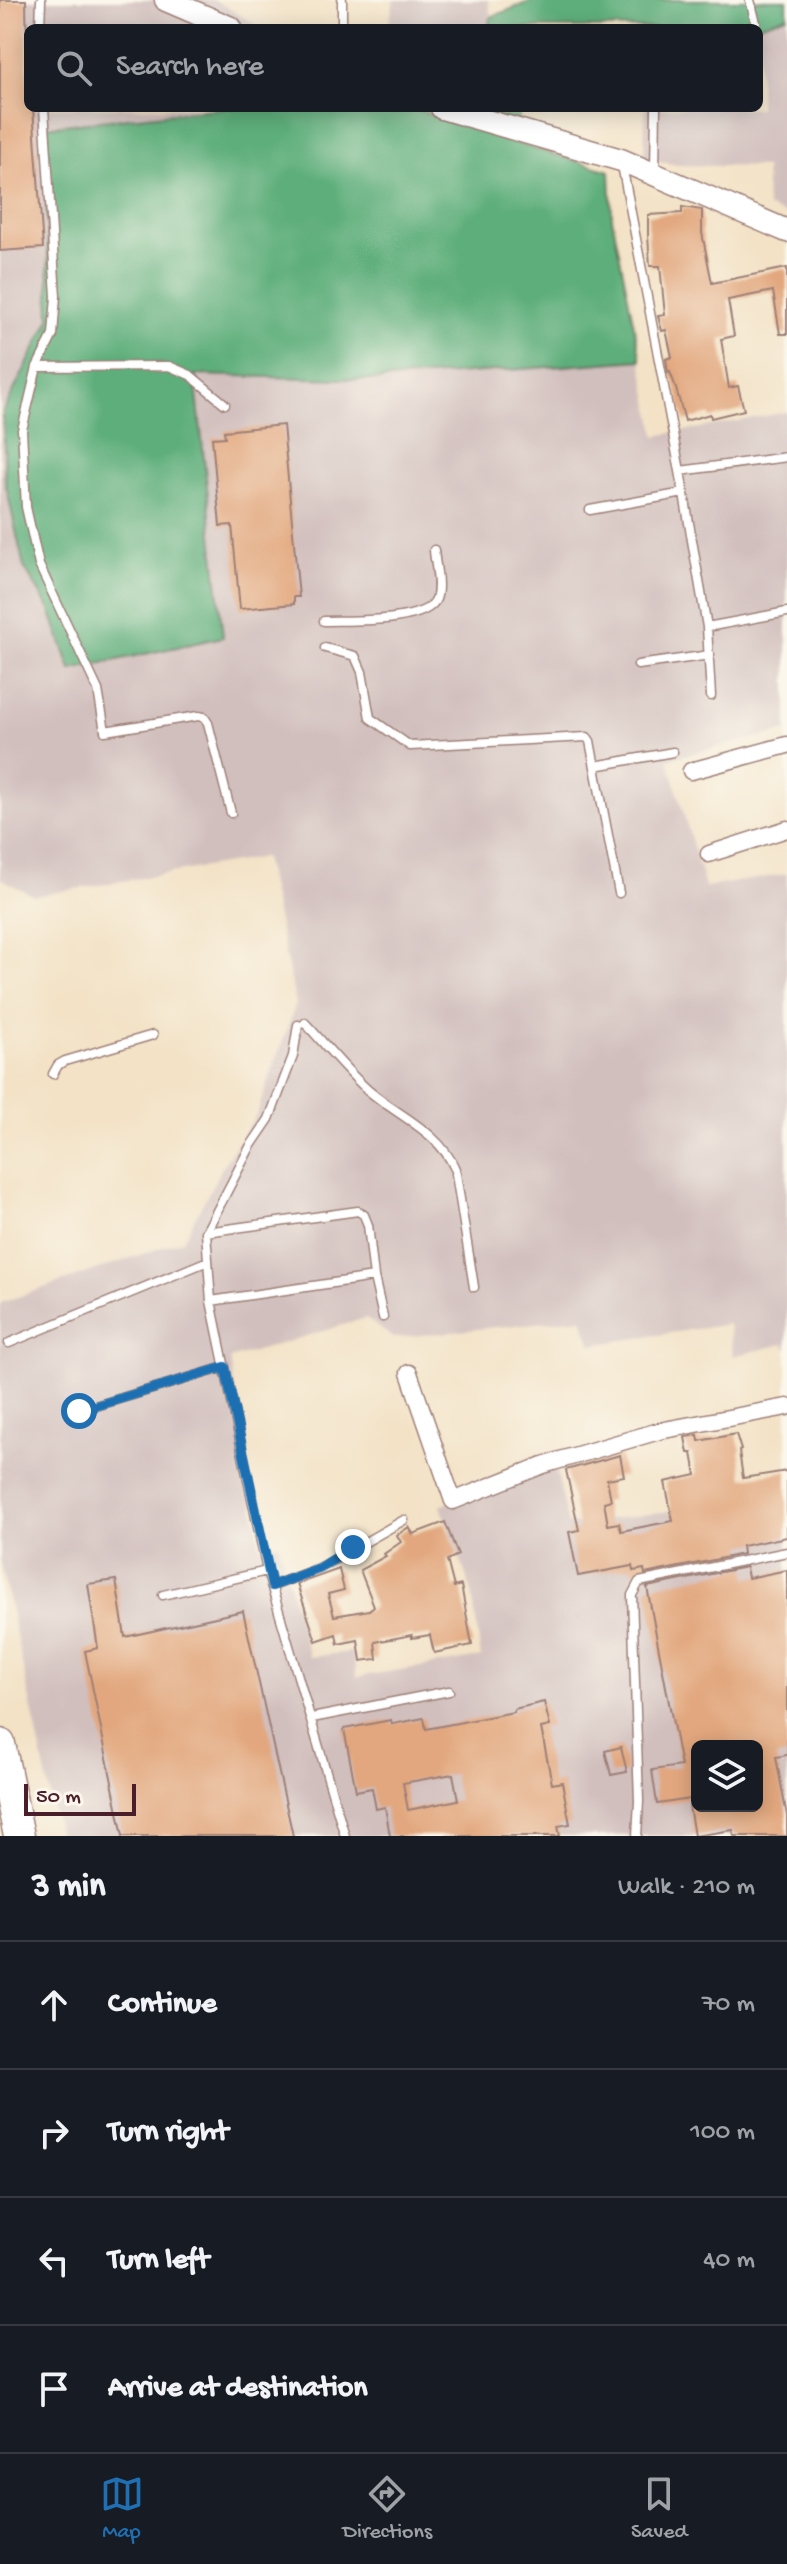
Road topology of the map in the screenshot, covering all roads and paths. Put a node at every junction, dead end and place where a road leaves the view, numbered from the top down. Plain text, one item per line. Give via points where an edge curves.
1 (41, 0) edge
2 (167, 0) edge
3 (342, 0) edge
4 (750, 0) edge
5 (40, 24) edge
6 (222, 24) edge
7 (342, 24) edge
8 (755, 24) edge
9 (44, 112) edge
10 (456, 112) edge
11 (656, 112) edge
12 (621, 160) junction
13 (655, 173) junction
14 (787, 231) edge
15 (37, 367) junction
16 (225, 404) dead end
17 (787, 457) edge
18 (680, 471) junction
19 (684, 493) junction
20 (590, 510) dead end
21 (434, 550) dead end
22 (787, 612) edge
23 (324, 621) dead end
24 (707, 627) junction
25 (325, 648) dead end
26 (710, 655) junction
27 (638, 665) dead end
28 (711, 696) dead end
29 (787, 745) edge
30 (673, 752) dead end
31 (595, 766) junction
32 (691, 771) dead end
33 (231, 813) dead end
34 (787, 829) edge
35 (709, 854) dead end
36 (619, 893) dead end
37 (153, 1035) dead end
38 (53, 1074) dead end
39 (206, 1232) junction
40 (208, 1261) junction
41 (374, 1277) junction
42 (474, 1287) dead end
43 (211, 1301) junction
44 (383, 1317) dead end
45 (9, 1343) dead end
46 (225, 1367) junction
47 (409, 1373) dead end
48 (787, 1407) edge
49 (79, 1411) dead end
50 (404, 1520) dead end
51 (787, 1552) edge
52 (267, 1571) junction
53 (272, 1586) junction
54 (163, 1595) dead end
55 (449, 1691) dead end
56 (312, 1718) junction
57 (0, 1744) edge
58 (19, 1836) edge
59 (345, 1836) edge
60 (637, 1836) edge

1 - 5 lane
2 - 6 main road
3 - 7 lane
4 - 8 lane
9 - 15 lane via 56,296 53,335
10 - 12 main road
11 - 13 lane
12 - 13 main road
12 - 18 lane
13 - 14 main road
15 - 16 lane via 169,366 190,375
15 - 33 lane via 22,430 26,507 39,565 98,690 105,731 204,717
17 - 18 lane
18 - 19 lane
19 - 20 lane
19 - 24 lane
21 - 23 lane via 437,596 426,611 386,619
22 - 24 lane
24 - 26 lane
25 - 31 lane via 355,656 370,718 405,744 583,735 590,741
26 - 27 lane
26 - 28 lane
29 - 32 street
30 - 31 lane
31 - 36 lane
34 - 35 street
37 - 38 lane via 65,1061
39 - 40 lane
39 - 41 lane via 358,1211 368,1225
39 - 42 lane via 269,1119 301,1024 368,1090 435,1140 450,1158
40 - 43 lane
40 - 45 lane
41 - 43 lane
41 - 44 lane
43 - 46 lane
46 - 49 lane
46 - 52 lane
47 - 48 street via 453,1501 543,1465 659,1431
50 - 53 lane via 320,1568
51 - 60 lane via 635,1586
52 - 53 lane
52 - 54 lane
53 - 56 lane
55 - 56 lane
56 - 59 lane
57 - 58 highway

